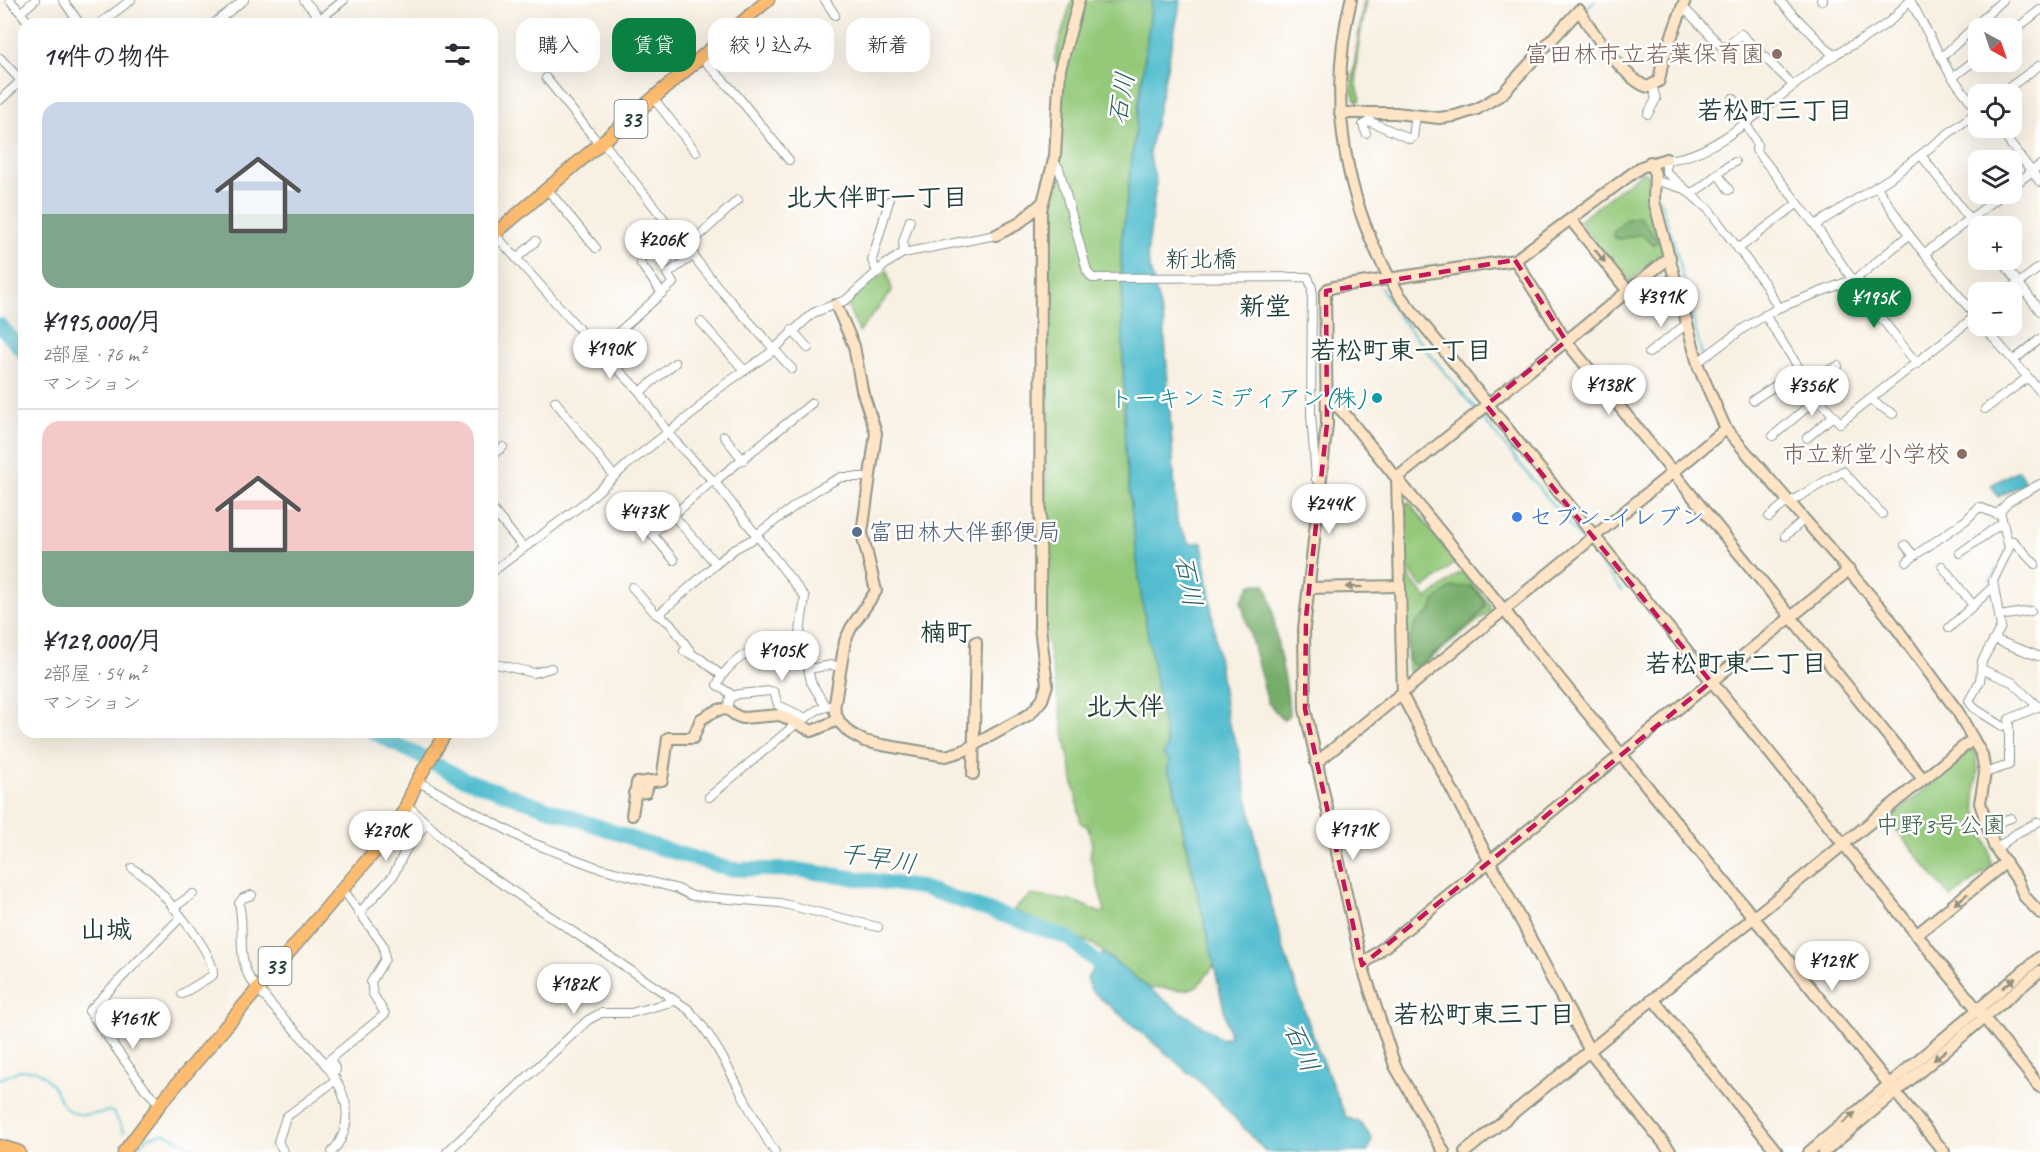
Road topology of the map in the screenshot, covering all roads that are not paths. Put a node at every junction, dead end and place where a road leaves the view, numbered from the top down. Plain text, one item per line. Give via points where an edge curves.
1 (10, 0) edge
2 (35, 0) edge
3 (65, 0) edge
4 (130, 0) edge
5 (244, 0) edge
6 (304, 0) edge
7 (344, 0) edge
8 (768, 0) edge
9 (825, 0) edge
10 (1079, 0) edge
11 (1351, 0) edge
12 (1910, 0) edge
13 (2003, 0) edge
14 (1781, 2) dead end
15 (1684, 3) edge
16 (2040, 10) edge
17 (21, 12) junction
18 (835, 15) dead end
19 (26, 18) edge
20 (76, 18) edge
21 (107, 18) edge
22 (221, 18) edge
23 (317, 18) edge
24 (324, 18) edge
25 (2022, 24) edge
26 (1834, 56) junction
27 (1942, 57) junction
28 (0, 58) edge
29 (702, 58) junction
30 (2040, 65) edge
31 (1968, 66) edge
32 (18, 76) edge
33 (1953, 77) junction
34 (546, 78) dead end
35 (2014, 84) edge
36 (18, 85) edge
37 (1652, 85) junction
38 (1794, 86) junction
39 (1968, 97) edge
40 (1733, 98) dead end
41 (654, 99) junction
42 (0, 100) edge
43 (1340, 113) junction
44 (1648, 114) dead end
45 (1416, 115) junction
46 (1968, 119) edge
47 (1747, 121) junction
48 (1366, 133) dead end
49 (2006, 138) edge
50 (602, 144) junction
51 (696, 152) dead end
52 (1922, 155) junction
53 (1666, 159) junction
54 (789, 160) dead end
55 (1054, 162) junction
56 (1650, 162) junction
57 (1736, 162) dead end
58 (2040, 165) edge
59 (2032, 171) junction
60 (1718, 174) junction
61 (2022, 179) edge
62 (1658, 180) junction
63 (2040, 183) edge
64 (1877, 187) junction
65 (1681, 188) junction
66 (548, 190) junction
67 (1729, 190) dead end
68 (1691, 193) junction
69 (738, 200) dead end
70 (889, 201) dead end
71 (1042, 203) junction
72 (1798, 203) junction
73 (1990, 204) edge
74 (1968, 216) edge
75 (1974, 216) edge
76 (910, 220) dead end
77 (1571, 220) junction
78 (1968, 221) edge
79 (1815, 225) junction
80 (498, 229) edge
81 (996, 235) joint
82 (1909, 235) junction
83 (498, 238) edge
84 (536, 241) dead end
85 (687, 247) junction
86 (596, 248) dead end
87 (1738, 249) junction
88 (904, 253) junction
89 (1925, 253) junction
90 (694, 255) junction
91 (1670, 257) junction
92 (517, 258) junction
93 (1515, 260) junction
94 (641, 264) dead end
95 (2040, 267) edge
96 (2009, 270) edge
97 (877, 272) junction
98 (1390, 278) junction
99 (1855, 278) junction
100 (2018, 282) edge
101 (2020, 282) edge
102 (2022, 287) edge
103 (1628, 291) junction
104 (662, 293) junction
105 (1968, 304) edge
106 (836, 305) junction
107 (1778, 308) junction
108 (2040, 311) edge
109 (1765, 315) junction
110 (701, 322) dead end
111 (1688, 323) junction
112 (1968, 324) edge
113 (792, 330) junction
114 (1992, 336) edge
115 (2040, 339) edge
116 (1566, 341) junction
117 (808, 348) dead end
118 (773, 349) junction
119 (599, 350) junction
120 (1649, 353) dead end
121 (1700, 360) junction
122 (2014, 360) junction
123 (675, 363) dead end
124 (1917, 364) junction
125 (1838, 366) dead end
126 (792, 369) dead end
127 (744, 370) junction
128 (1800, 370) junction
129 (2027, 378) junction
130 (1807, 381) junction
131 (640, 392) junction
132 (2040, 392) edge
133 (1818, 398) junction
134 (1753, 400) dead end
135 (1870, 400) junction
136 (555, 401) dead end
137 (812, 403) dead end
138 (1327, 404) junction
139 (1486, 405) junction
140 (1985, 409) dead end
141 (1893, 414) dead end
142 (1833, 416) junction
143 (1726, 429) junction
144 (669, 434) junction
145 (724, 435) dead end
146 (1773, 436) dead end
147 (1807, 438) dead end
148 (503, 447) dead end
149 (498, 451) edge
150 (743, 460) junction
151 (1673, 472) junction
152 (614, 476) junction
153 (869, 477) junction
154 (1397, 479) junction
155 (1322, 480) junction
156 (714, 481) junction
157 (2040, 484) edge
158 (1792, 500) junction
159 (672, 514) junction
160 (1870, 514) dead end
161 (1769, 517) dead end
162 (498, 519) edge
163 (1805, 519) junction
164 (2001, 519) junction
165 (757, 536) junction
166 (1785, 536) dead end
167 (1594, 538) junction
168 (2008, 540) junction
169 (1905, 545) dead end
170 (523, 547) junction
171 (1960, 553) dead end
172 (1914, 556) junction
173 (674, 560) dead end
174 (1907, 562) dead end
175 (716, 564) junction
176 (2036, 564) dead end
177 (1942, 566) dead end
178 (498, 567) edge
179 (1849, 570) junction
180 (1399, 586) junction
181 (632, 587) dead end
182 (1993, 587) junction
183 (1309, 588) junction
184 (1973, 605) junction
185 (1504, 610) junction
186 (2031, 611) dead end
187 (658, 615) junction
188 (1999, 616) junction
189 (1791, 617) junction
190 (1949, 628) dead end
191 (1996, 640) junction
192 (976, 642) dead end
193 (803, 645) junction
194 (684, 651) dead end
195 (2038, 653) edge
196 (693, 655) junction
197 (498, 664) edge
198 (840, 667) junction
199 (551, 668) dead end
200 (808, 669) junction
201 (1982, 669) junction
202 (721, 675) junction
203 (1711, 682) junction
204 (1403, 692) junction
205 (734, 696) junction
206 (830, 706) junction
207 (2039, 707) edge
208 (727, 710) junction
209 (838, 720) junction
210 (796, 724) junction
211 (2002, 726) dead end
212 (443, 738) edge
213 (1973, 739) junction
214 (975, 743) junction
215 (1622, 755) junction
216 (1316, 763) junction
217 (1986, 773) junction
218 (973, 774) dead end
219 (418, 779) junction
220 (1923, 779) junction
221 (709, 797) dead end
222 (407, 805) junction
223 (632, 815) dead end
224 (2011, 818) dead end
225 (2038, 822) dead end
226 (426, 824) junction
227 (1987, 826) junction
228 (1843, 844) junction
229 (1996, 849) junction
230 (1490, 862) junction
231 (2006, 862) junction
232 (132, 868) dead end
233 (342, 888) junction
234 (193, 894) dead end
235 (252, 895) dead end
236 (172, 908) junction
237 (2040, 912) edge
238 (359, 913) junction
239 (181, 917) junction
240 (1754, 917) junction
241 (878, 927) dead end
242 (1916, 935) junction
243 (2040, 957) edge
244 (1362, 965) junction
245 (2040, 971) edge
246 (257, 988) junction
247 (182, 994) dead end
248 (1653, 999) junction
249 (675, 1001) junction
250 (1977, 1010) junction
251 (1985, 1018) junction
252 (1590, 1050) junction
253 (336, 1080) junction
254 (2040, 1087) edge
255 (1893, 1088) junction
256 (160, 1104) junction
257 (0, 1146) edge
258 (19, 1152) edge
259 (124, 1152) edge
260 (284, 1152) edge
261 (332, 1152) edge
262 (447, 1152) edge
263 (775, 1152) edge
264 (1444, 1152) edge
265 (1465, 1152) edge
266 (1671, 1152) edge
267 (1777, 1152) edge
268 (1809, 1152) edge
269 (1824, 1152) edge
270 (1944, 1152) edge

1 - 17 street
2 - 17 street
3 - 20 street
4 - 21 street
5 - 22 street
6 - 23 street
7 - 24 street
8 - 29 main road, 33
9 - 18 street
10 - 55 street via 1060,69
11 - 43 street via 1342,43
12 - 26 street via 1894,19
12 - 27 street
13 - 27 street
14 - 26 street
15 - 37 street via 1661,76
15 - 38 street via 1724,49 1741,34
16 - 25 street
17 - 19 street
26 - 38 street
27 - 33 street
28 - 32 street
29 - 41 main road, 33
29 - 54 street
30 - 35 street
31 - 33 street
33 - 39 street
34 - 50 street
36 - 42 street
37 - 44 street via 1656,99
37 - 45 street via 1636,82 1599,42 1579,10 1492,101 1455,116
38 - 47 street
40 - 47 street
41 - 50 main road, 33
41 - 51 street
43 - 45 street
43 - 98 street via 1353,191
45 - 48 street via 1410,139 1369,121 1363,125
46 - 52 street
47 - 53 street via 1693,154
47 - 72 street via 1756,150
49 - 59 street
50 - 66 main road, 33
50 - 85 street
52 - 64 street
52 - 74 street
53 - 56 street
53 - 65 street via 1666,172
55 - 71 street
55 - 155 street, 新北橋 via 1092,278 1308,277 1312,288 1312,432 1317,479
56 - 62 street
56 - 77 street
57 - 60 street
58 - 59 street
59 - 61 street
59 - 63 street
60 - 67 street
60 - 68 street
62 - 65 street
62 - 91 street via 1654,201
64 - 79 street
64 - 82 street
65 - 68 street
66 - 80 main road, 33
66 - 86 street
68 - 87 street
69 - 85 street
70 - 97 street via 872,260
71 - 81 street via 1018,224
71 - 214 street via 1040,627 1047,685 1042,700 1030,714
72 - 79 street
72 - 87 street
73 - 75 street
76 - 88 street
77 - 93 street
77 -> 103 street
78 - 89 street
79 - 99 street
81 - 88 street
82 - 89 street
82 - 99 street
83 - 92 street
84 - 92 street
85 - 90 street
87 - 107 street
88 - 97 street
89 - 105 street
90 - 104 street via 667,274 673,283
90 - 118 street
91 - 103 street
91 - 111 street
92 - 119 street
93 - 98 street
93 - 116 street
94 - 104 street
95 - 101 street
96 - 100 street
97 - 106 street
98 - 138 street via 1334,286 1326,291
98 - 139 street via 1411,312
99 - 107 street
99 - 124 street
102 - 108 street
103 - 116 street
104 - 119 street
106 - 113 street via 813,313
106 - 153 street via 854,346 862,390 876,433
107 - 109 street
109 - 121 street
109 - 128 street
110 - 127 street
111 - 120 street
111 - 121 street
112 - 124 street
113 - 117 street
113 - 118 street
114 - 122 street
115 - 122 street
116 - 139 street
116 - 151 street
118 - 126 street
118 - 127 street
119 - 131 street
121 - 143 street
122 - 129 street
123 - 131 street
124 - 135 street
125 - 130 street
127 - 144 street
128 - 130 street
128 - 134 street
129 - 132 street
129 - 140 street
130 - 133 street
131 - 144 street
133 - 142 street
133 - 146 street
135 - 141 street via 1885,405
135 - 142 street via 1840,423
136 - 152 street
137 - 150 street
138 - 154 street via 1335,404 1343,412
138 - 155 street
139 - 154 street
139 - 167 street
142 - 147 street
143 - 151 street
143 - 158 street
144 - 152 street
144 - 156 street
145 - 150 street
148 - 149 street
150 - 156 street
151 - 167 street
151 - 189 street
152 - 170 street via 587,501
153 - 165 street via 841,477 815,491
153 - 198 street via 862,533 876,591 849,632
154 - 180 street
154 - 185 street
155 - 183 street
156 - 159 street
156 - 165 street
157 - 164 street via 2002,507
158 - 160 street via 1843,471 1879,511
158 - 161 street
158 - 163 street
159 - 173 street via 652,534
159 - 175 street
162 - 170 street
163 - 166 street
163 - 179 street
164 - 168 street
164 - 171 street
164 - 172 street via 1979,507 1969,523
165 - 175 street
165 - 193 street via 805,597 800,626
167 - 185 street
167 - 203 street
168 - 176 street
168 - 182 street via 2009,548
169 - 172 street
170 - 178 street
172 - 174 street
175 - 187 street
177 - 184 street
179 - 189 street
179 - 213 street via 1913,650
180 -> 183 street
180 - 204 street
181 - 187 street
182 - 184 street
182 - 188 street
183 - 216 street via 1304,629 1304,694
184 - 190 street
185 - 204 street
185 - 215 street
186 - 188 street
187 - 196 street via 670,623
188 - 191 street via 2001,627
189 - 203 street
189 - 220 street
191 - 195 street
191 - 201 street via 1986,652
192 - 214 street
193 - 200 street
193 - 202 street via 796,642 754,649
194 - 196 street
196 - 202 street
197 - 199 street via 534,672
198 - 200 street
198 - 206 street
200 - 206 street via 814,689
201 - 207 street via 2012,682
201 - 211 street via 1969,701
202 - 205 street via 717,685
203 - 215 street
203 - 228 street
204 - 216 street
204 - 230 street
205 - 206 street via 774,692 778,705 806,718
205 - 208 street
206 - 209 street
207 - 217 street via 2009,719 2009,765
208 - 210 street via 737,717 780,716
208 - 223 street via 720,709 701,718 693,738 669,738 662,780 636,783
209 - 210 street via 812,731
209 - 214 street via 857,738 932,755 953,755
210 - 221 street
212 - 219 main road, 33
213 - 217 street
213 - 220 street
214 - 218 street
215 - 230 street
215 - 240 street
216 - 244 street
217 - 227 street via 1980,803
219 - 222 main road, 33
219 - 241 street via 526,841 596,867 692,896 780,903
220 - 228 street
222 - 226 street
222 - 233 main road, 33 via 386,838
224 - 227 street
225 - 229 street
226 - 238 street via 405,851 393,876
226 - 249 street via 465,859
227 - 229 street
228 - 240 street
228 - 242 street
229 - 231 street
230 - 244 street
230 - 252 street
231 - 237 street via 2024,896
231 -> 242 street
232 - 236 street via 149,880
233 - 238 street
233 - 246 main road, 33
234 - 236 street
235 - 246 street via 239,903 242,952 248,976
236 - 239 street
238 - 253 street via 383,945 385,959 371,982 385,1014 330,1059 339,1077
239 - 247 street via 214,966 213,975
239 - 256 street via 89,1011
240 - 248 street
240 - 255 street
242 - 250 street
250 -> 243 street
244 - 264 street via 1395,1066
245 - 251 street
246 - 253 street via 331,1069
246 - 256 main road, 33
248 - 252 street
248 - 267 street
249 - 262 street via 631,1013 601,1013 588,1020
249 - 263 street via 697,1018
250 - 251 street
250 - 255 street
251 - 254 street
251 -> 255 street
252 - 265 street
252 - 266 street
253 - 260 street via 286,1118 278,1142
253 - 261 street via 347,1110 343,1139
268 -> 255 street
255 - 269 street
255 - 270 street
256 - 259 main road, 33
257 - 258 main road

